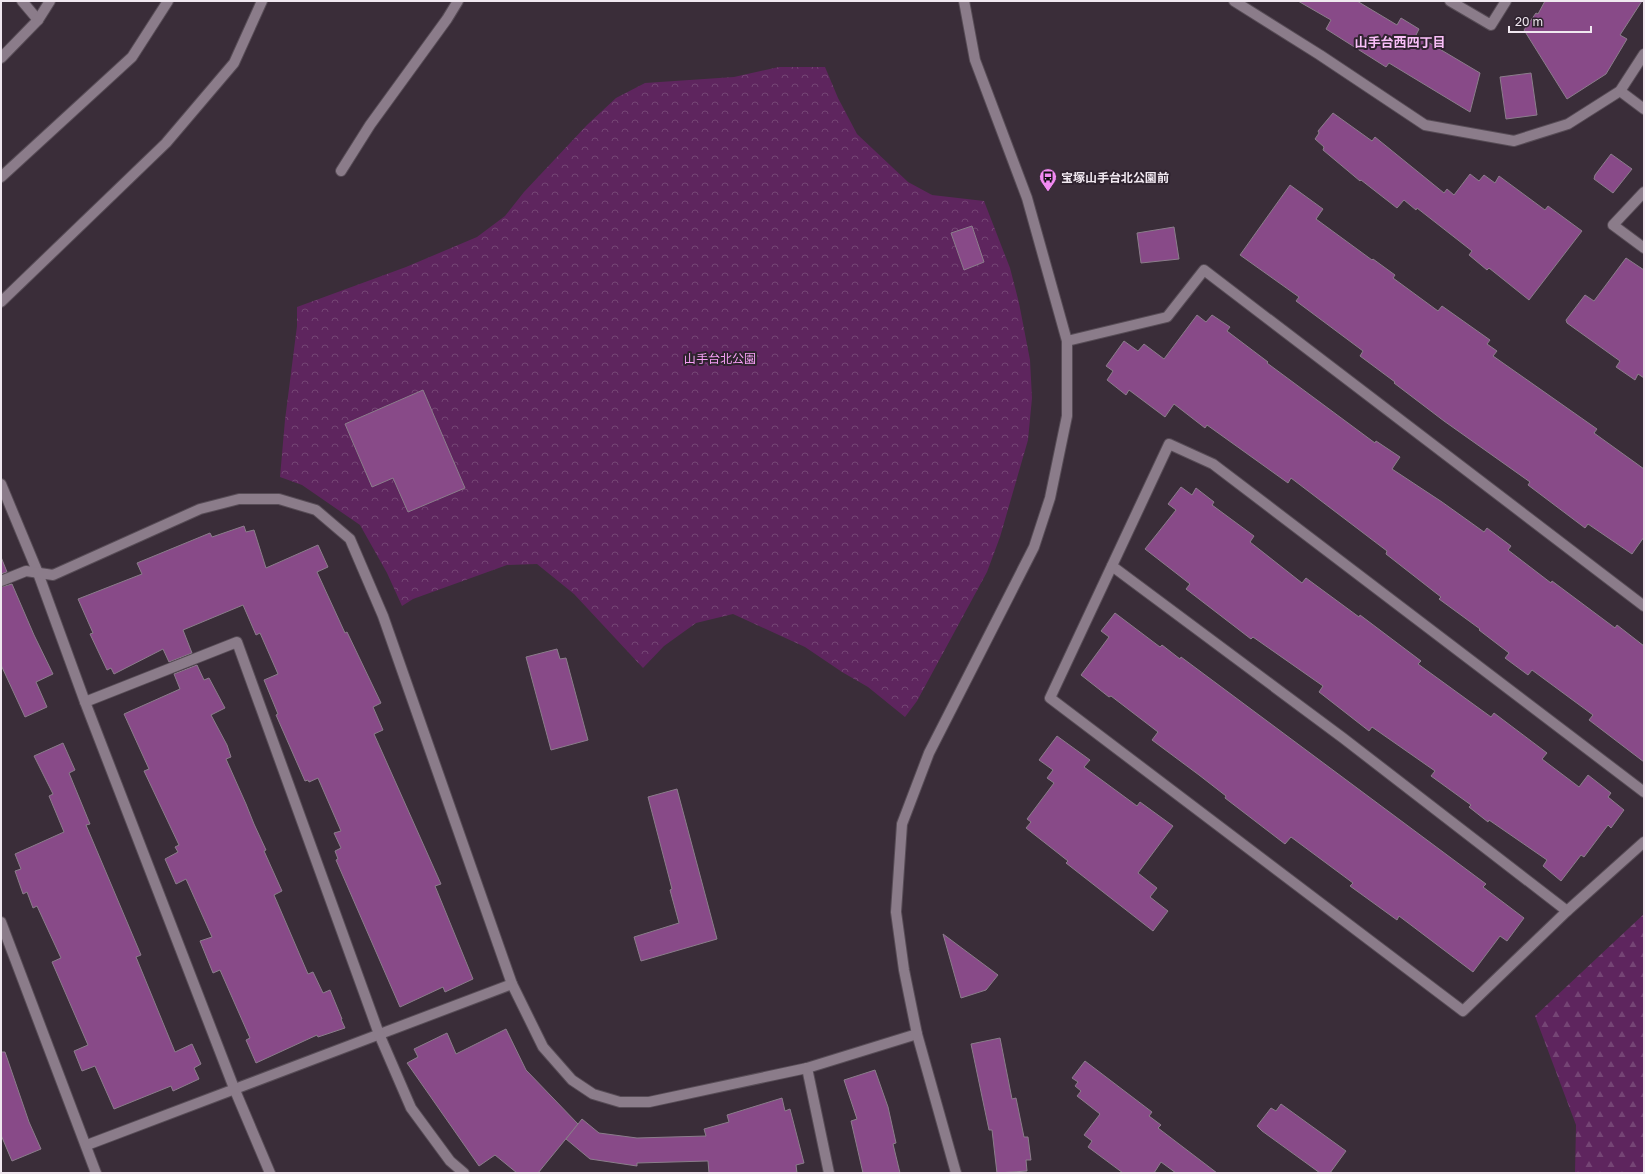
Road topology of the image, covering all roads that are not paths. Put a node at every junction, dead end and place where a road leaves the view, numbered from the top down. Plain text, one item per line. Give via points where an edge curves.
1 (22, 1) edge
2 (50, 1) edge
3 (168, 1) edge
4 (262, 1) edge
5 (458, 1) edge
6 (964, 1) edge
7 (1234, 1) edge
8 (1450, 1) edge
9 (1506, 1) edge
10 (38, 20) junction
11 (1644, 54) edge
12 (1, 58) edge
13 (1620, 91) junction
14 (1644, 109) edge
15 (341, 171) dead end
16 (1, 177) edge
17 (1644, 192) edge
18 (1644, 248) edge
19 (1, 302) edge
20 (1068, 341) junction
21 (1, 484) edge
22 (1112, 566) junction
23 (38, 573) junction
24 (1, 581) edge
25 (1644, 606) edge
26 (85, 702) junction
27 (1644, 792) edge
28 (1644, 842) edge
29 (1567, 911) junction
30 (1, 922) edge
31 (512, 984) junction
32 (379, 1034) junction
33 (917, 1034) junction
34 (807, 1068) junction
35 (234, 1088) junction
36 (87, 1145) junction
37 (96, 1173) edge
38 (270, 1173) edge
39 (464, 1173) edge
40 (829, 1173) edge
41 (956, 1173) edge

1 - 10 street
2 - 10 street
3 - 16 street via 132,57
4 - 19 street via 234,63 166,143
5 - 15 street via 370,125
6 - 20 street via 975,60 1027,198
7 - 13 street via 1425,125 1514,141 1568,124
8 - 9 street via 1491,26
10 - 12 street
11 - 13 street
13 - 14 street
17 - 18 street via 1613,225
20 - 25 street via 1167,317 1204,270
20 - 33 street via 1067,416 1050,498 1034,547 928,753 902,824 896,912
21 - 23 street
22 - 27 street via 1170,444 1213,464
22 - 29 street
22 - 29 street via 1050,698 1056,703 1464,1011
23 - 24 street via 26,571
23 - 26 street
23 - 31 street via 53,575 200,508 239,499 279,499 316,510 350,539 383,616
26 - 32 street via 237,642
26 - 35 street
28 - 29 street
30 - 36 street
31 - 32 street
31 - 34 street via 543,1047 572,1080 593,1094 620,1102 649,1102
32 - 35 street
32 - 39 street via 411,1108 450,1161
33 - 34 street
33 - 41 street
34 - 40 street
35 - 36 street
35 - 38 street
36 - 37 street

